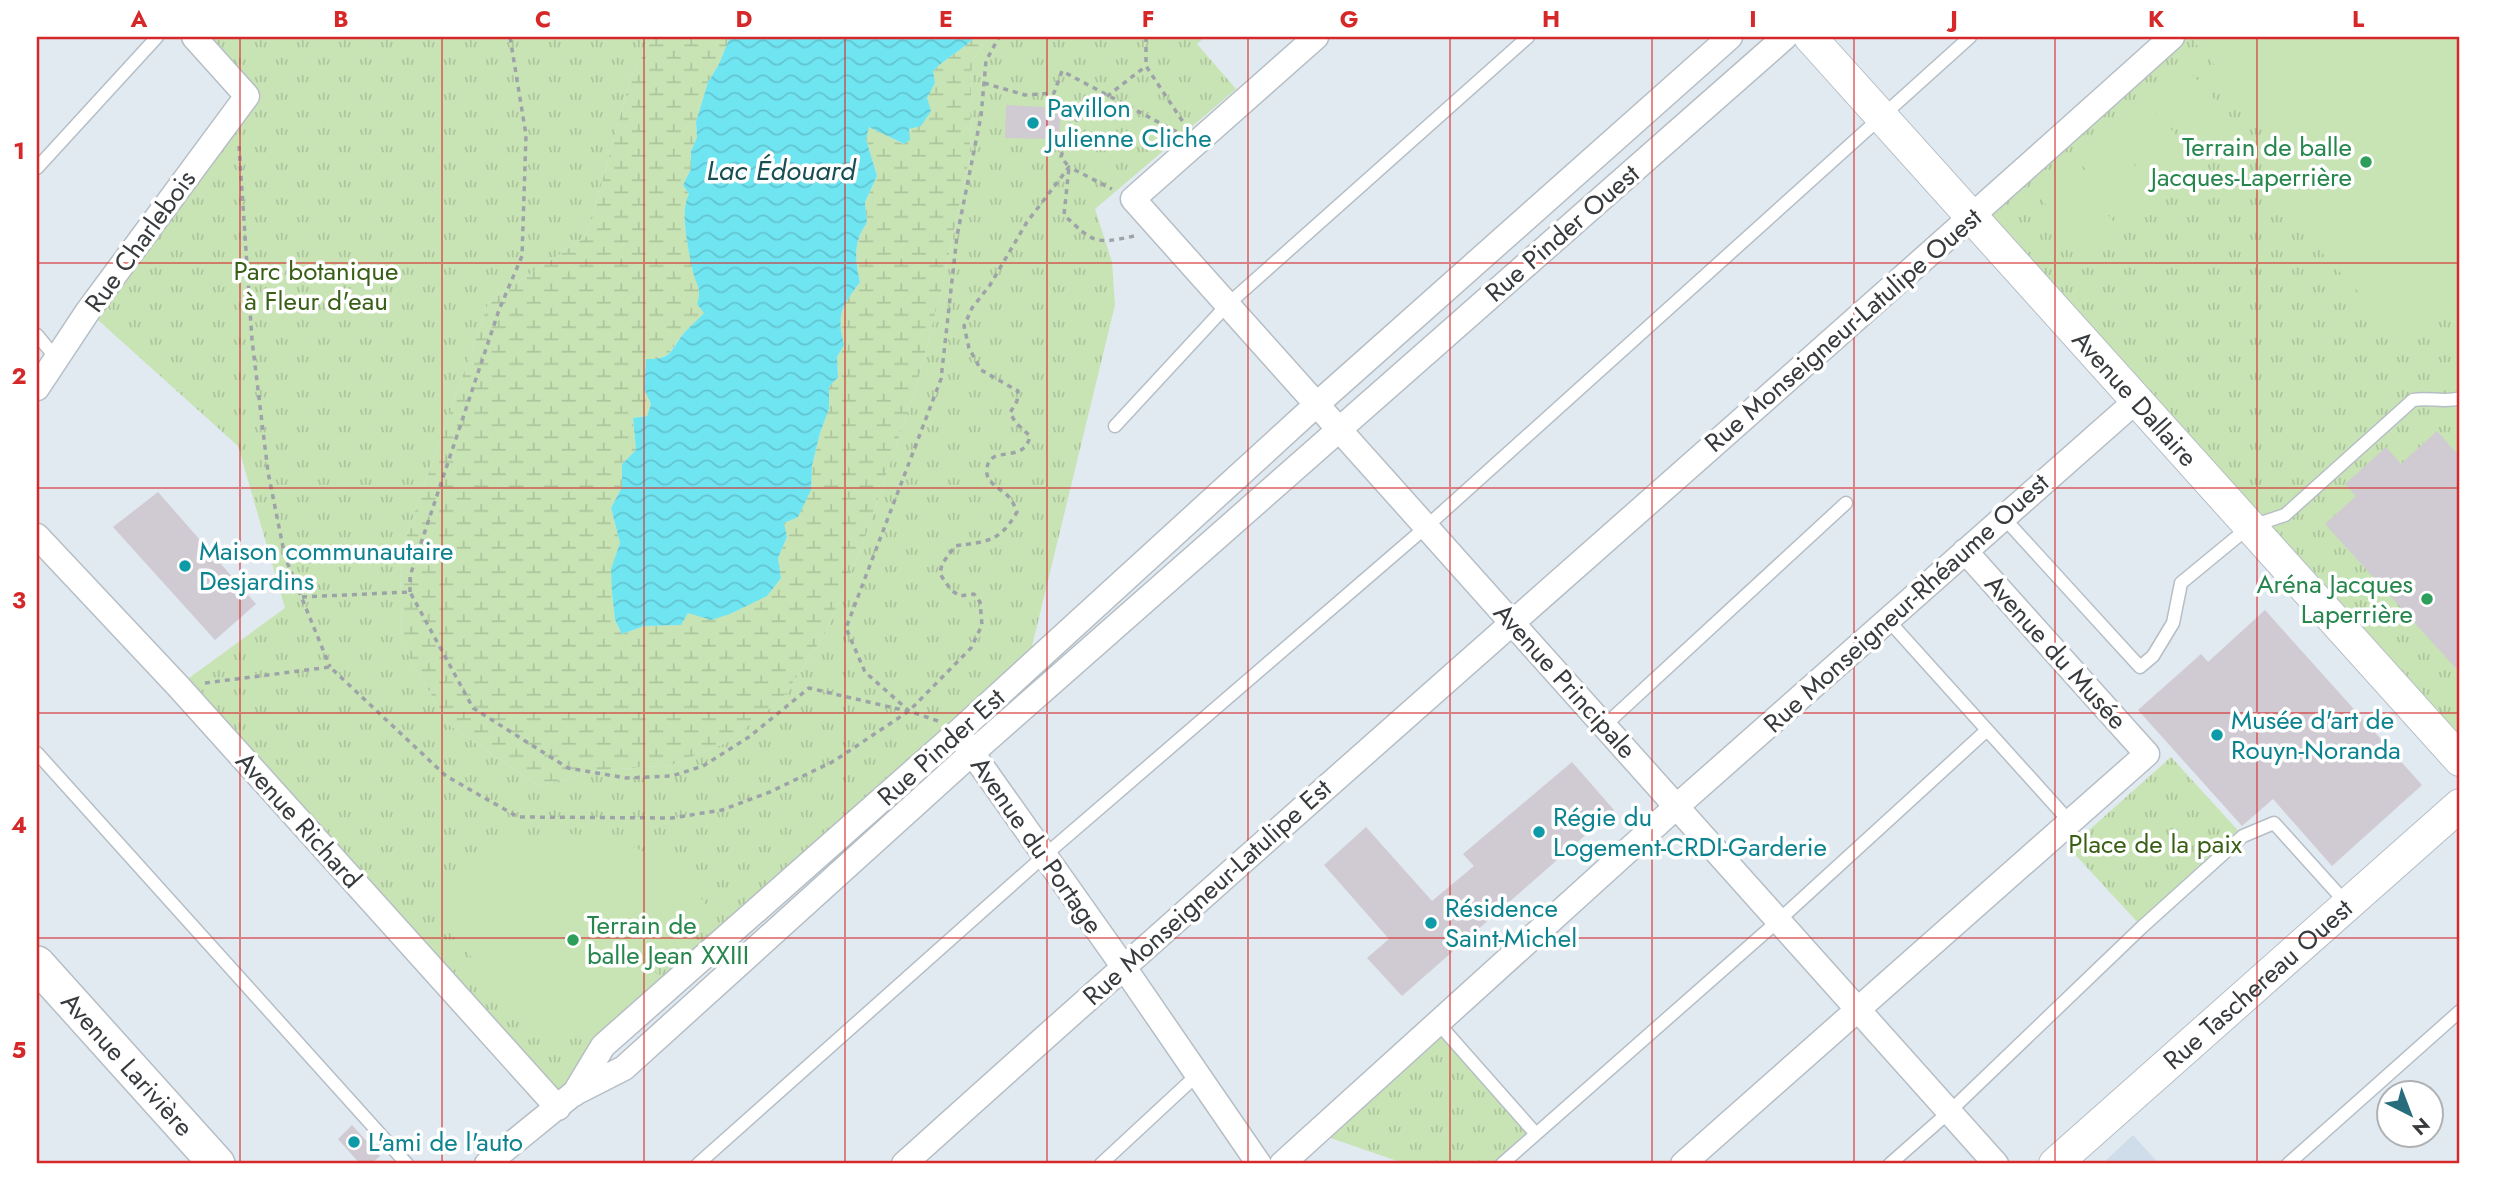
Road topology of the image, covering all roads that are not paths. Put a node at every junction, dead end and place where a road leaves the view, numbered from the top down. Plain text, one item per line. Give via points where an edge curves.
1 (157, 37) edge
2 (1316, 37) edge
3 (1528, 37) edge
4 (1730, 37) edge
5 (1785, 37) edge
6 (1810, 37) edge
7 (1970, 37) edge
8 (2172, 37) edge
9 (199, 39) edge
10 (1882, 117) junction
11 (37, 168) edge
12 (1972, 217) junction
13 (1227, 305) junction
14 (37, 335) edge
15 (57, 359) junction
16 (37, 388) edge
17 (2460, 398) edge
18 (2137, 400) junction
19 (1316, 405) junction
20 (1115, 426) dead end
21 (1339, 430) junction
22 (1846, 503) dead end
23 (2003, 517) junction
24 (1426, 527) junction
25 (2249, 527) junction
26 (37, 536) edge
27 (1965, 551) junction
28 (1888, 620) junction
29 (1512, 622) junction
30 (1604, 726) junction
31 (1987, 730) junction
32 (958, 732) junction
33 (37, 753) edge
34 (972, 753) junction
35 (2460, 760) edge
36 (2460, 805) edge
37 (1676, 807) junction
38 (2070, 822) junction
39 (1044, 856) junction
40 (2348, 905) junction
41 (1778, 921) junction
42 (37, 964) edge
43 (1123, 966) junction
44 (1857, 1010) junction
45 (2460, 1011) edge
46 (1438, 1023) junction
47 (1198, 1075) junction
48 (566, 1101) junction
49 (1949, 1112) junction
50 (1536, 1134) junction
51 (217, 1164) edge
52 (407, 1164) edge
53 (487, 1164) edge
54 (698, 1164) edge
55 (904, 1164) edge
56 (1101, 1164) edge
57 (1259, 1164) edge
58 (1282, 1164) edge
59 (1502, 1164) edge
60 (1682, 1164) edge
61 (1890, 1164) edge
62 (1996, 1164) edge
63 (2055, 1164) edge
64 (2288, 1164) edge

1 - 11 lane
2 - 13 street, Avenue Principale via 1133,199
3 - 13 lane
4 - 19 street, Rue Pinder Ouest
5 - 21 street, Rue Pinder Ouest
6 - 10 street, Avenue Dallaire
7 - 10 lane
8 - 12 street, Rue Monseigneur-Latulipe Ouest
9 - 15 street, Rue Charlebois via 247,96
10 - 12 street, Avenue Dallaire
10 - 24 lane
12 - 18 street, Avenue Dallaire
12 - 29 street, Rue Monseigneur-Latulipe Ouest
13 - 19 street, Avenue Principale
13 - 20 lane
14 - 15 lane
15 - 16 street, Rue Charlebois
17 - 25 lane via 2413,400 2285,515
18 - 23 street, Rue Monseigneur-Rhéaume Ouest
18 - 25 street, Avenue Dallaire
19 - 21 street, Avenue Principale
19 - 32 street, Rue Pinder Est
21 - 24 street, Avenue Principale
21 - 34 street, Rue Pinder Est
22 - 30 lane
23 - 25 lane via 2140,667 2153,656 2172,623 2181,583
23 - 27 street, Rue Monseigneur-Rhéaume Ouest
24 - 29 street, Avenue Principale
24 - 39 lane
25 - 35 street, Avenue Dallaire
26 - 48 street, Avenue Richard
27 - 28 street, Rue Monseigneur-Rhéaume Ouest
27 - 38 street, Avenue du Musée via 2147,754
28 - 31 lane
28 - 37 street, Rue Monseigneur-Rhéaume Ouest
29 - 30 street, Avenue Principale
29 - 43 street, Rue Monseigneur-Latulipe Est
30 - 37 street, Avenue Principale
31 - 38 lane
31 - 41 lane
32 - 34 street, Avenue du Portage
32 - 48 street, Rue Pinder Est via 603,1046
33 - 52 lane
34 - 39 street, Avenue du Portage
34 - 48 street, Rue Pinder Est via 624,1068
36 - 40 street, Rue Taschereau Ouest
37 - 41 street, Avenue Principale
37 - 46 street, Rue Monseigneur-Rhéaume Ouest
38 - 44 street
39 - 43 street, Avenue du Portage
39 - 54 lane
40 - 49 lane via 2274,824 2244,836
40 - 63 street, Rue Taschereau Ouest
41 - 44 street, Avenue Principale
41 - 50 lane
42 - 51 main road, Avenue Larivière
43 - 47 street, Avenue du Portage
43 - 55 street, Rue Monseigneur-Latulipe Est
44 - 49 street, Avenue Principale
44 - 60 street
45 - 64 lane
46 - 50 lane
46 - 58 street, Rue Monseigneur-Rhéaume Ouest
47 - 56 lane
47 - 57 street, Avenue du Portage
48 - 53 street, Rue Pinder Est
49 - 61 lane
49 - 62 street, Avenue Principale
50 - 59 lane

